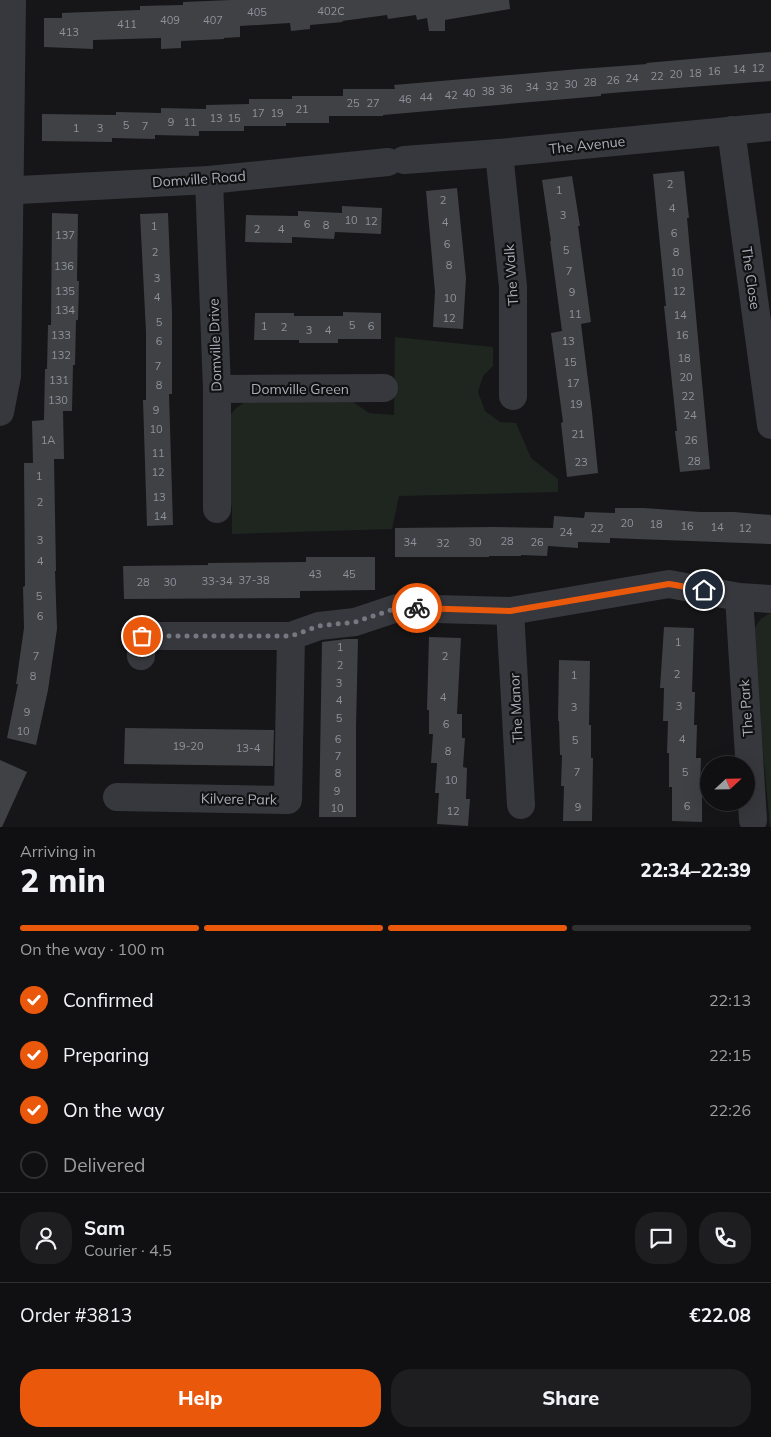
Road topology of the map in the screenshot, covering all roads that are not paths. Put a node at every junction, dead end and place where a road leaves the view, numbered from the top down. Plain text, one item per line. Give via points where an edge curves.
1 (12, 0) edge
2 (771, 127) edge
3 (731, 130) junction
4 (499, 153) junction
5 (396, 161) joint
6 (209, 180) junction
7 (4, 190) edge
8 (384, 388) dead end
9 (217, 389) junction
10 (513, 396) dead end
11 (0, 412) edge
12 (771, 425) edge
13 (217, 509) dead end
14 (738, 597) junction
15 (771, 599) edge
16 (510, 611) junction
17 (291, 636) junction
18 (141, 656) dead end
19 (117, 797) dead end
20 (521, 805) dead end
21 (753, 820) dead end

1 - 7 street
2 - 3 street, The Avenue
3 - 4 street, The Avenue
3 - 12 street, The Close
4 - 5 street, The Avenue
4 - 10 street, The Walk via 514,287
5 - 6 street, Domville Road
6 - 7 street, Domville Road
6 - 9 street, Domville Drive
7 - 11 street via 7,376
8 - 9 street, Domville Green
9 - 13 street, Domville Drive
14 - 15 street
14 - 16 street via 669,584
14 - 21 street, The Park
16 - 17 street via 397,608 355,622 319,626
16 - 20 street, The Manor
17 - 18 street via 142,636
17 - 19 street, Kilvere Park via 288,800

